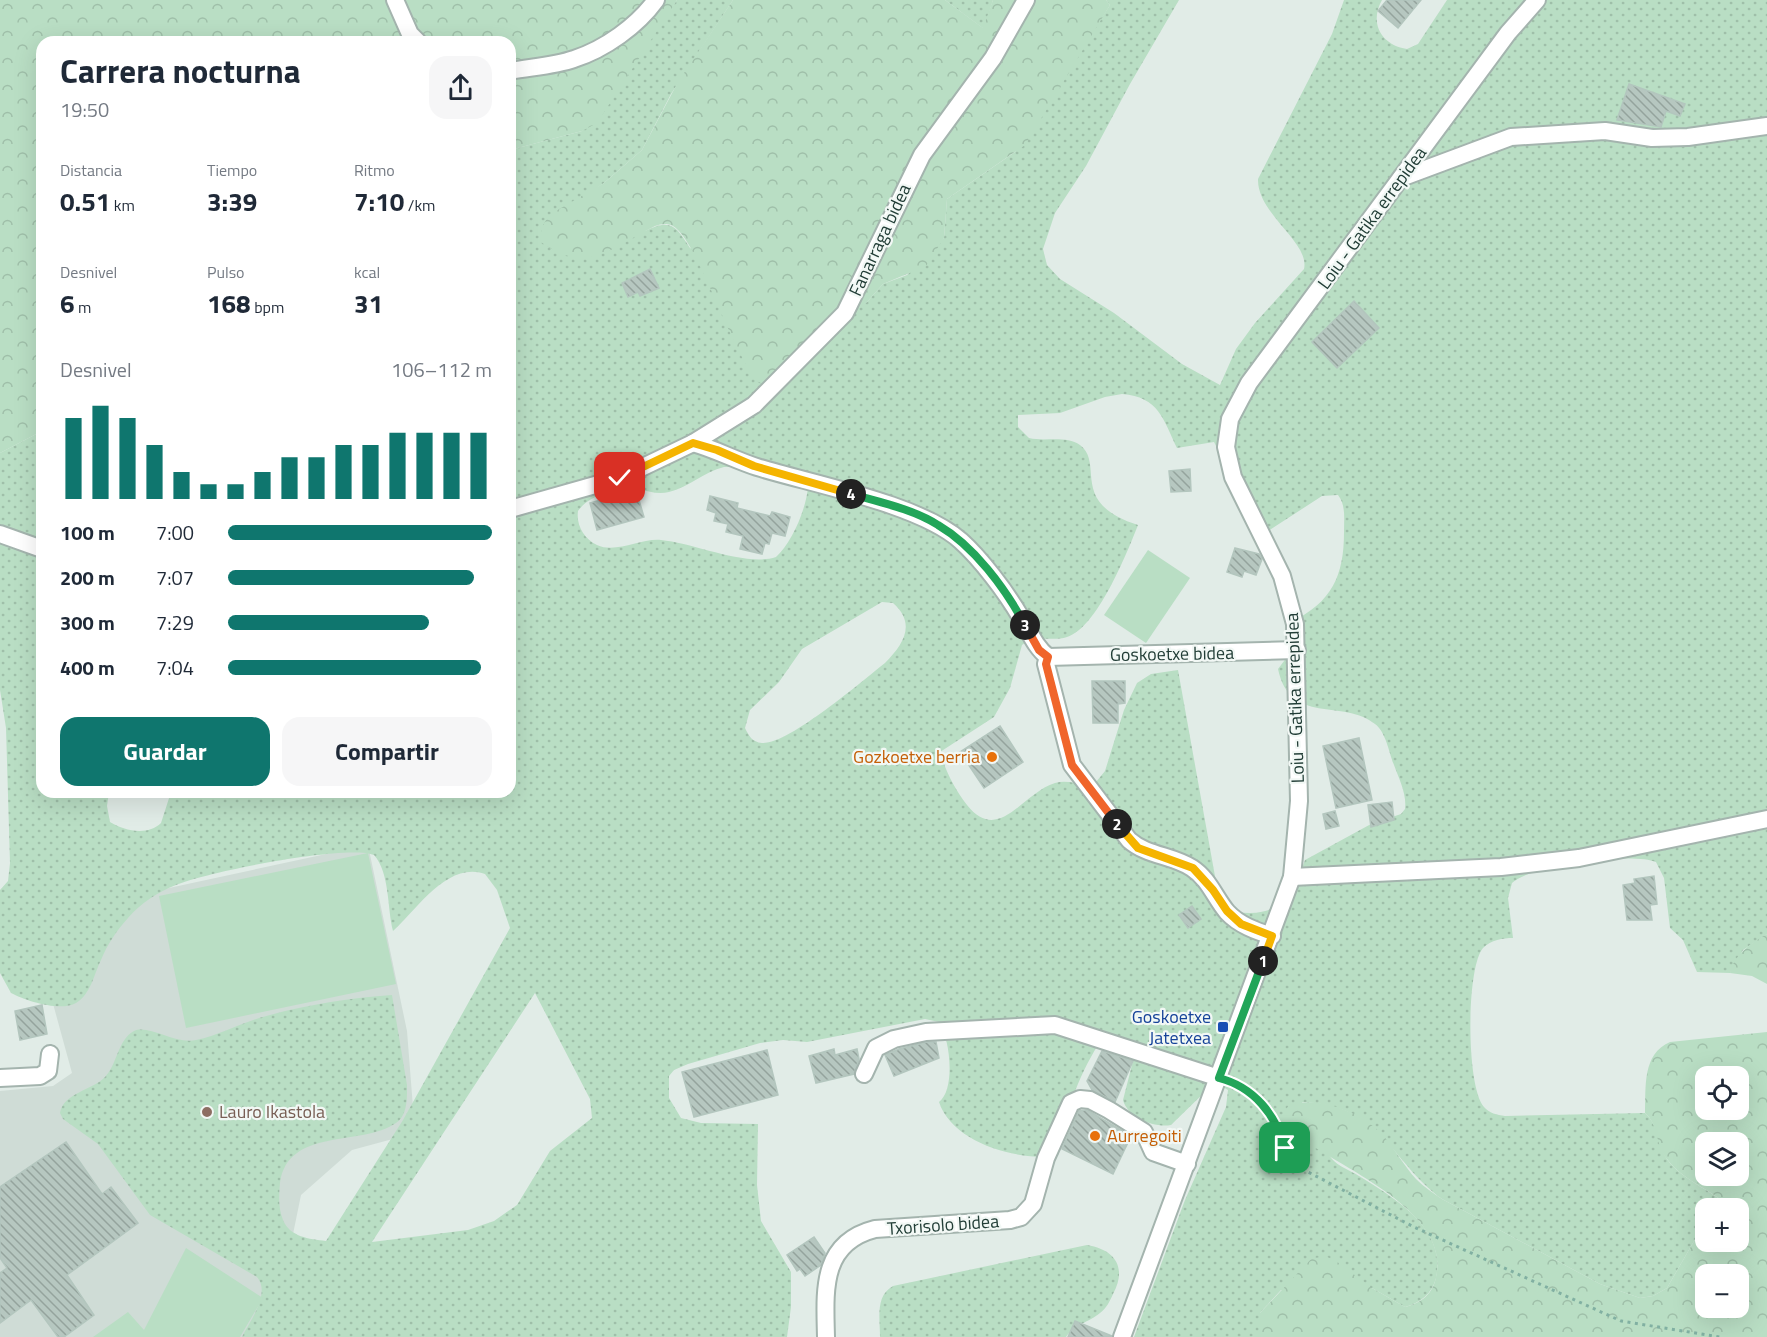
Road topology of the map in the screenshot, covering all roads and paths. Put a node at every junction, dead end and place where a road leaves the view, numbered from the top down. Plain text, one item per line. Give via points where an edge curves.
1 (395, 0) edge
2 (656, 0) edge
3 (1026, 0) edge
4 (1538, 0) edge
5 (412, 36) edge
6 (516, 70) edge
7 (1767, 126) edge
8 (1401, 178) junction
9 (693, 443) junction
10 (516, 507) edge
11 (0, 534) edge
12 (36, 547) edge
13 (1297, 650) junction
14 (1048, 657) junction
15 (1767, 819) edge
16 (1293, 877) junction
17 (1272, 936) junction
18 (50, 1054) dead end
19 (864, 1074) dead end
20 (0, 1078) edge
21 (1219, 1078) junction
22 (1187, 1164) junction
23 (826, 1337) edge
24 (1122, 1337) edge
25 (1720, 1337) edge

1 - 5 street
2 - 6 street via 630,27 597,49 573,60
3 - 9 street, Fanarraga bidea via 993,58 922,155 845,314 754,405
4 - 8 street, Loiu - Gatika errepidea via 1508,33
7 - 8 street via 1688,137 1652,138 1605,131 1511,137
8 - 13 street, Loiu - Gatika errepidea via 1249,383 1227,433 1233,477 1289,594
9 - 10 street, Fanarraga bidea via 620,478
9 - 14 street via 936,523 961,541
11 - 12 street
13 - 14 street, Goskoetxe bidea
13 - 16 street, Loiu - Gatika errepidea via 1299,801
14 - 17 street via 1046,664 1072,765 1129,840 1138,848 1193,868 1241,924
15 - 16 street via 1579,858 1501,867
16 - 17 street, Loiu - Gatika errepidea
17 - 21 street, Loiu - Gatika errepidea
18 - 20 street via 48,1071 40,1076
19 - 21 street via 876,1048 894,1039 926,1032 1055,1025
21 - 22 street, Loiu - Gatika errepidea
21 - 25 path via 1253,1095 1273,1116 1285,1148 1283,1160 1414,1227 1621,1321
22 - 23 street, Txorisolo bidea via 1154,1152 1144,1132 1090,1100 1071,1103 1046,1158 1033,1204 1021,1217 874,1229 856,1234 842,1247 827,1277
22 - 24 street, Loiu - Gatika errepidea

